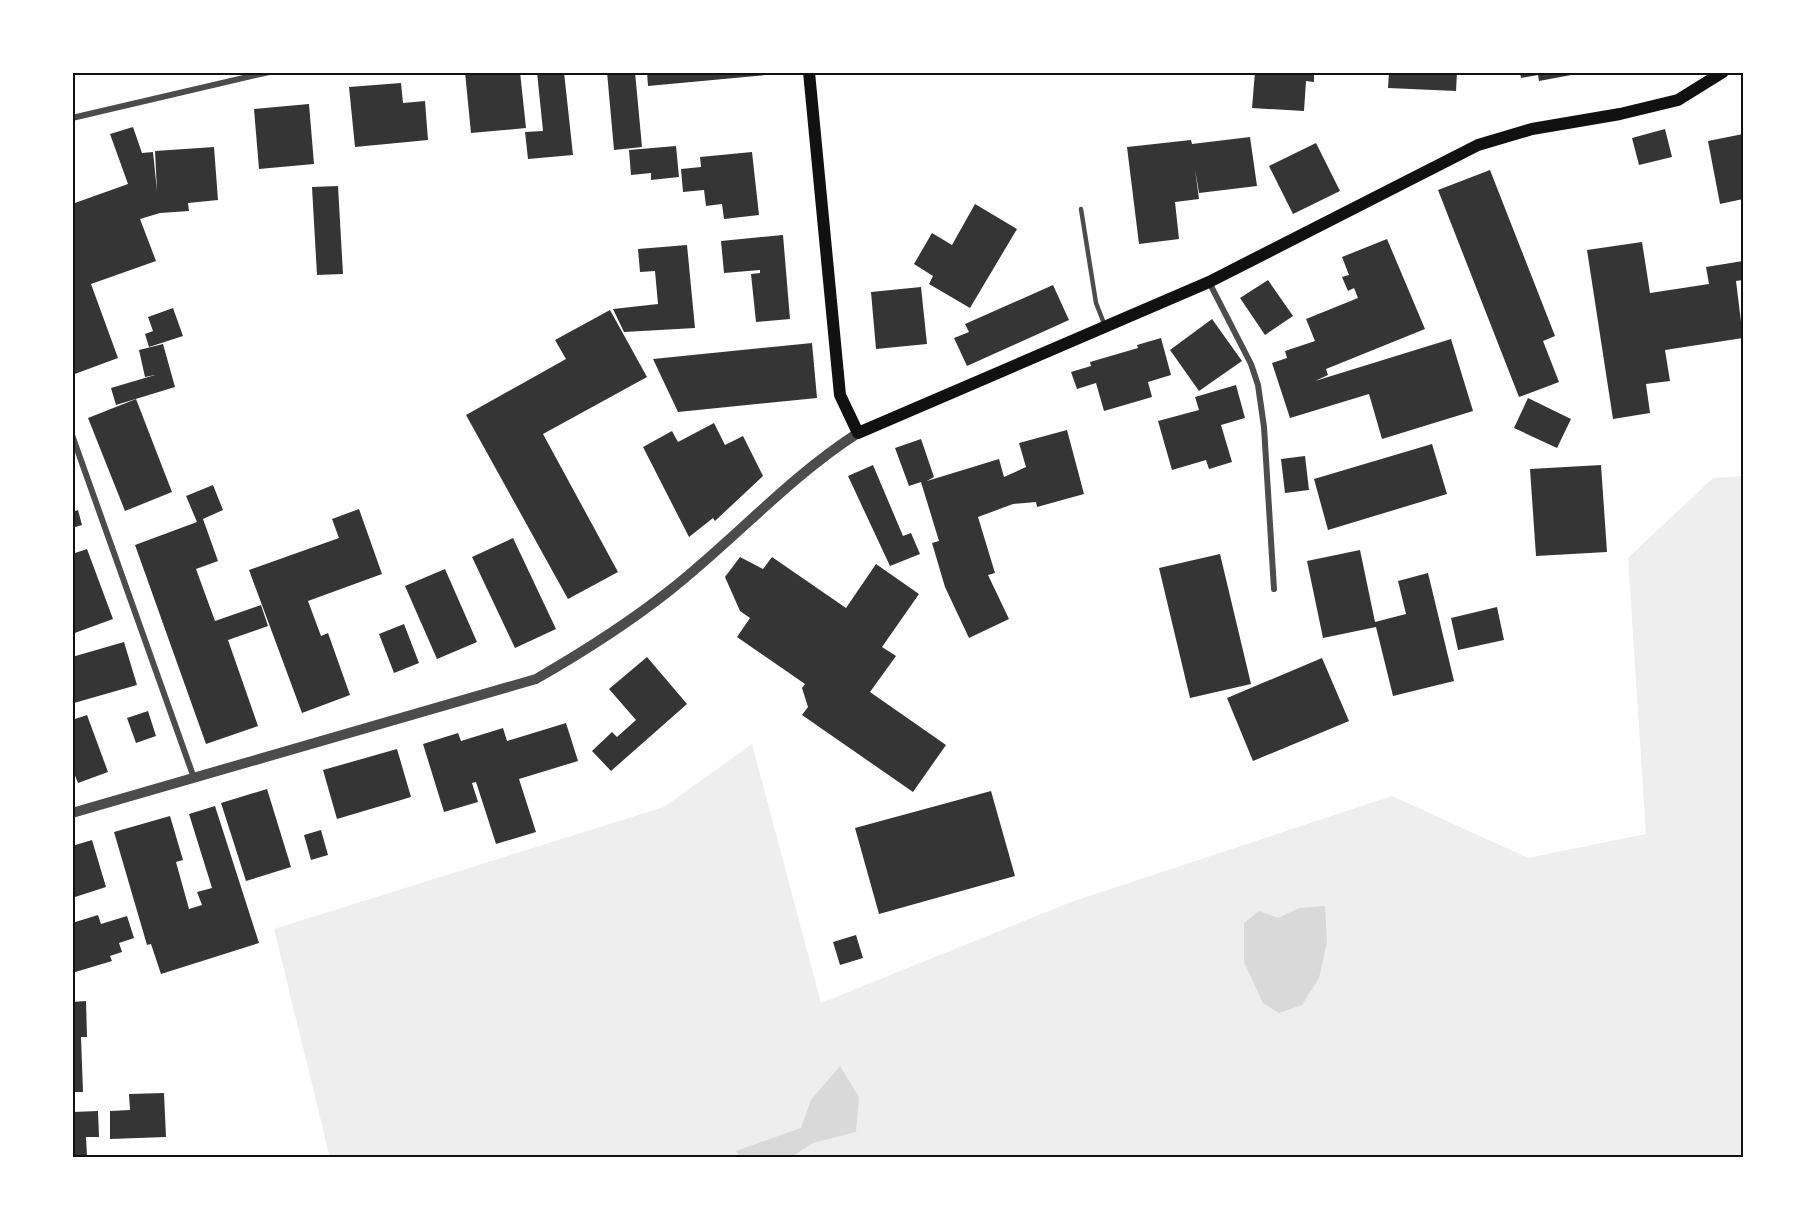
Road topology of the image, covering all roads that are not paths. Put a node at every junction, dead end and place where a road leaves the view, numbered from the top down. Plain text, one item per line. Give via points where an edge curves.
1 (269, 72) edge
2 (809, 72) edge
3 (1723, 72) edge
4 (72, 118) edge
5 (1081, 209) dead end
6 (1209, 282) junction
7 (1106, 328) junction
8 (858, 434) junction
9 (72, 435) edge
10 (1274, 589) dead end
11 (194, 778) junction
12 (72, 813) edge

1 - 4 street
2 - 8 main road via 840,395
3 - 6 main road via 1678,100 1532,129 1478,145
5 - 7 lane via 1096,303
6 - 7 main road
6 - 10 street via 1251,364 1260,394
7 - 8 main road
8 - 11 street via 824,455 670,590 592,647 536,679
9 - 11 street
11 - 12 street

